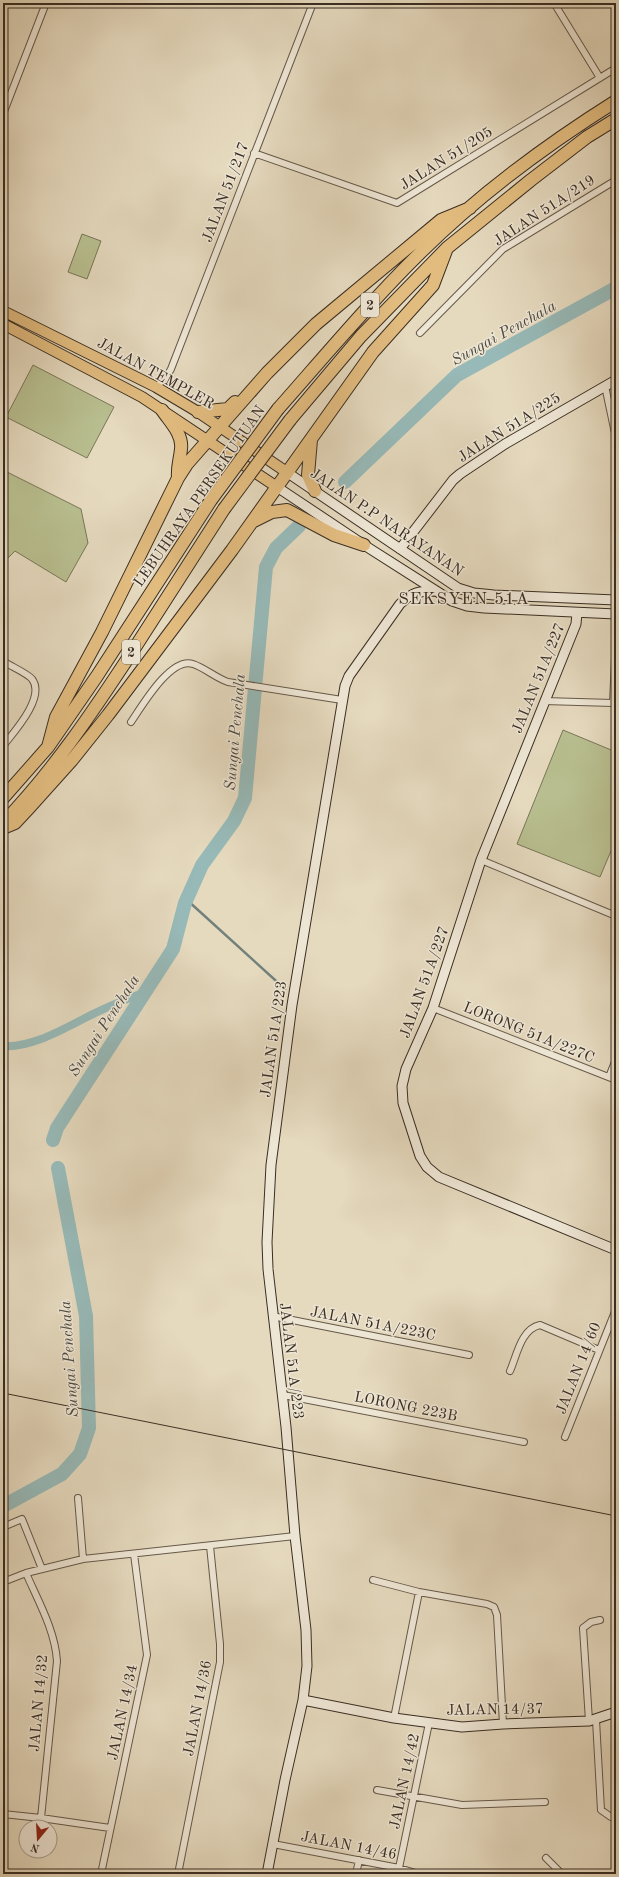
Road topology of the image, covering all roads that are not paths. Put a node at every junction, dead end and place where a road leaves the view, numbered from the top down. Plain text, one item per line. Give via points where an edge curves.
1 (46, 3) edge
2 (313, 3) edge
3 (554, 3) edge
4 (616, 68) edge
5 (600, 78) junction
6 (616, 101) edge
7 (3, 114) edge
8 (616, 119) edge
9 (254, 154) junction
10 (616, 180) edge
11 (470, 208) junction
12 (447, 248) junction
13 (6, 312) edge
14 (3, 324) edge
15 (420, 333) dead end
16 (267, 373) junction
17 (616, 380) edge
18 (605, 386) junction
19 (156, 387) junction
20 (162, 410) junction
21 (198, 412) junction
22 (219, 426) junction
23 (616, 438) edge
24 (312, 439) junction
25 (207, 440) junction
26 (288, 473) junction
27 (178, 478) junction
28 (277, 487) junction
29 (315, 491) junction
30 (253, 521) junction
31 (364, 546) junction
32 (400, 550) junction
33 (435, 591) junction
34 (616, 600) edge
35 (577, 613) junction
36 (616, 614) edge
37 (616, 636) edge
38 (3, 661) edge
39 (342, 700) junction
40 (544, 701) junction
41 (615, 703) edge
42 (131, 722) dead end
43 (4, 743) edge
44 (48, 747) junction
45 (3, 798) edge
46 (3, 823) edge
47 (3, 828) edge
48 (481, 860) junction
49 (616, 916) edge
50 (433, 1008) junction
51 (616, 1059) edge
52 (608, 1077) junction
53 (616, 1080) edge
54 (616, 1250) edge
55 (616, 1309) edge
56 (272, 1316) junction
57 (599, 1350) junction
58 (469, 1355) dead end
59 (510, 1371) dead end
60 (283, 1395) junction
61 (565, 1437) dead end
62 (524, 1442) dead end
63 (78, 1498) dead end
64 (3, 1527) edge
65 (295, 1536) junction
66 (210, 1546) junction
67 (134, 1554) junction
68 (83, 1559) junction
69 (42, 1569) junction
70 (26, 1573) junction
71 (373, 1580) dead end
72 (3, 1582) edge
73 (419, 1592) junction
74 (600, 1620) dead end
75 (303, 1700) junction
76 (616, 1712) edge
77 (394, 1718) junction
78 (592, 1720) junction
79 (429, 1723) junction
80 (503, 1724) junction
81 (377, 1790) dead end
82 (415, 1797) junction
83 (545, 1802) dead end
84 (3, 1814) edge
85 (616, 1817) edge
86 (41, 1818) junction
87 (110, 1828) junction
88 (273, 1844) junction
89 (546, 1858) dead end
90 (359, 1860) junction
91 (399, 1868) junction
92 (101, 1874) edge
93 (178, 1874) edge
94 (267, 1874) edge
95 (356, 1874) edge
96 (419, 1874) edge
97 (562, 1874) edge

1 - 7 street
2 - 9 street, JALAN 51/217
3 - 5 street
4 - 5 street, JALAN 51/205
5 - 9 street, JALAN 51/205 via 397,203
6 - 11 highway, LEBUHRAYA PERSEKUTUAN / 2 via 546,146
8 - 12 highway, LEBUHRAYA PERSEKUTUAN / 2 via 587,137
9 - 19 street, JALAN 51/217 via 171,369
10 - 15 street, JALAN 51A/219 via 503,249
11 - 16 highway via 441,220 316,324
11 - 44 highway, LEBUHRAYA PERSEKUTUAN / 2, bridge via 393,280 278,409 212,500
12 - 24 highway via 433,285 373,352
12 - 46 highway, LEBUHRAYA PERSEKUTUAN / 2, bridge via 361,336 290,420 224,509 63,754
13 - 14 street
13 - 19 main road, JALAN TEMPLER
14 - 20 main road, JALAN TEMPLER via 117,383
16 - 21 highway via 228,409
16 - 22 highway
17 - 18 street, JALAN 51A/225
18 - 23 street
18 - 32 street, JALAN 51A/225 via 505,444 460,474
19 - 21 main road, JALAN TEMPLER
20 - 25 main road, JALAN TEMPLER
20 - 27 highway via 177,431 181,443 177,466
21 - 22 main road, JALAN TEMPLER
22 - 25 highway
22 - 26 main road, JALAN TEMPLER
24 - 26 highway
24 - 29 highway via 308,474
25 - 27 highway
25 - 28 main road, JALAN TEMPLER
26 - 28 highway
26 - 29 street, JALAN P.P NARAYANAN
27 - 44 highway via 102,632 56,717
28 - 30 highway
28 - 31 street, JALAN P.P NARAYANAN
29 - 32 street, JALAN P.P NARAYANAN
30 - 31 highway via 272,512 287,510 322,529
30 - 47 highway via 72,760 15,823
31 - 33 street, JALAN P.P NARAYANAN
32 - 34 street, JALAN P.P NARAYANAN via 458,588 474,593
33 - 35 street, JALAN P.P NARAYANAN via 467,606
33 - 39 street, JALAN 51A/223 via 410,594 400,604 348,676
35 - 36 street, JALAN P.P NARAYANAN
35 - 40 street, JALAN 51A/227 via 576,624
37 - 41 street
38 - 43 street via 32,679 36,692 33,703
39 - 42 street via 236,684 217,678 186,662 172,668
39 - 56 street, JALAN 51A/223 via 292,1005 276,1120 267,1242
40 - 41 street
40 - 48 street, JALAN 51A/227
44 - 45 highway, LEBUHRAYA PERSEKUTUAN / 2
48 - 49 street
48 - 50 street, JALAN 51A/227
50 - 52 street, LORONG 51A/227C
50 - 54 street, JALAN 51A/227 via 406,1068 402,1086 403,1103 424,1163 439,1177
51 - 52 street
52 - 53 street, LORONG 51A/227C
55 - 57 street, JALAN 14/60
56 - 58 street, JALAN 51A/223C
56 - 60 street, JALAN 51A/223
57 - 59 street via 540,1325 526,1332
57 - 61 street, JALAN 14/60
60 - 62 street, LORONG 223B
60 - 65 street, JALAN 51A/223
63 - 68 street
64 - 69 street via 22,1519
65 - 66 street
65 - 75 street, JALAN 51A/223 via 306,1630 307,1666
66 - 67 street
66 - 93 street, JALAN 14/36 via 220,1662
67 - 68 street
67 - 87 street, JALAN 14/34 via 147,1654
68 - 69 street
69 - 70 street
70 - 72 street
70 - 86 street, JALAN 14/32 via 56,1649
71 - 73 street
73 - 77 street
73 - 80 street via 494,1607 497,1615
74 - 78 street via 591,1622 583,1628
75 - 77 street, JALAN 14/37
75 - 88 street, JALAN 51A/223
76 - 78 street, JALAN 14/37
77 - 79 street, JALAN 14/37
78 - 80 street, JALAN 14/37
78 - 85 street via 601,1810 611,1817
79 - 80 street, JALAN 14/37 via 462,1727
79 - 82 street, JALAN 14/42
81 - 82 street
82 - 83 street via 462,1806
82 - 91 street, JALAN 14/42
84 - 86 street
86 - 87 street
87 - 92 street, JALAN 14/34
88 - 90 street, JALAN 14/46
88 - 94 street, JALAN 51A/223
89 - 97 street
90 - 91 street, JALAN 14/46
90 - 95 street
91 - 96 street, JALAN 14/46

